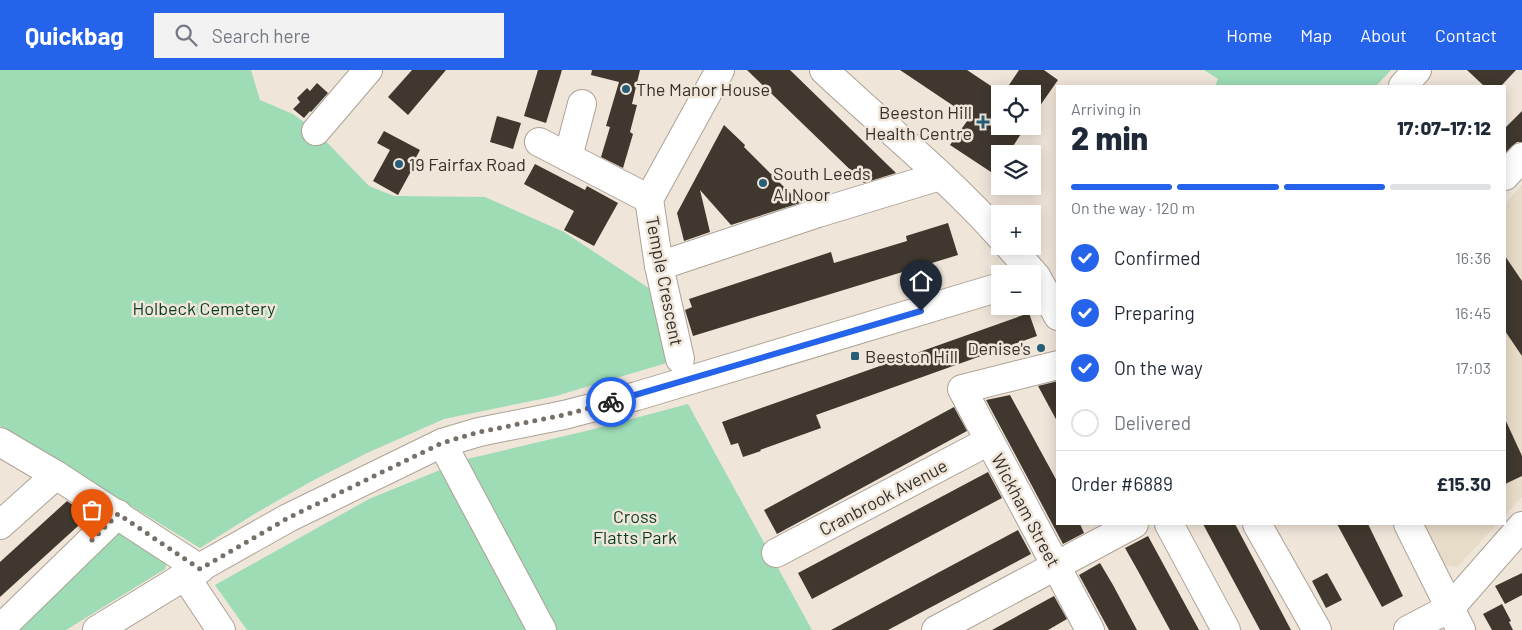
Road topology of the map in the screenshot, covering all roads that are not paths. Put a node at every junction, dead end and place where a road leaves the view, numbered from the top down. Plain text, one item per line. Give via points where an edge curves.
1 (720, 70) edge
2 (824, 70) edge
3 (1417, 70) edge
4 (363, 72) edge
5 (1403, 85) edge
6 (582, 104) dead end
7 (316, 130) dead end
8 (539, 142) dead end
9 (568, 157) junction
10 (1522, 157) edge
11 (1506, 175) edge
12 (940, 176) junction
13 (649, 199) junction
14 (991, 226) edge
15 (1020, 255) edge
16 (659, 266) junction
17 (1042, 275) edge
18 (991, 290) edge
19 (1056, 311) edge
20 (680, 359) dead end
21 (1056, 365) edge
22 (989, 441) junction
23 (0, 442) edge
24 (442, 443) junction
25 (56, 475) junction
26 (118, 514) junction
27 (0, 525) edge
28 (1132, 525) edge
29 (1170, 525) edge
30 (1258, 525) edge
31 (1408, 525) edge
32 (1522, 526) edge
33 (776, 553) dead end
34 (1056, 566) junction
35 (193, 572) junction
36 (1455, 619) edge
37 (110, 626) edge
38 (0, 629) edge
39 (221, 630) edge
40 (542, 630) edge
41 (936, 630) edge
42 (1090, 630) edge
43 (1226, 630) edge
44 (1317, 630) edge
45 (1408, 630) edge

1 - 13 street, Temple Crescent
2 - 12 street
3 - 5 street
4 - 7 street
6 - 9 street
8 - 9 street
9 - 13 street
10 - 11 street
12 - 14 street
12 - 16 street
13 - 16 street, Temple Crescent
15 - 17 street
16 - 20 street, Temple Crescent
17 - 19 street
18 - 24 street via 637,396
21 - 22 street, Wickham Street via 962,389
22 - 33 street, Cranbrook Avenue
22 - 34 street, Wickham Street
23 - 25 street
24 - 35 street via 288,518
24 - 40 street
25 - 26 street
25 - 27 street
26 - 35 street
26 - 38 street
28 - 34 street
29 - 43 street
30 - 44 street
31 - 36 street
32 - 36 street
34 - 41 street
34 - 42 street, Wickham Street
35 - 37 street
35 - 39 street
36 - 45 street

